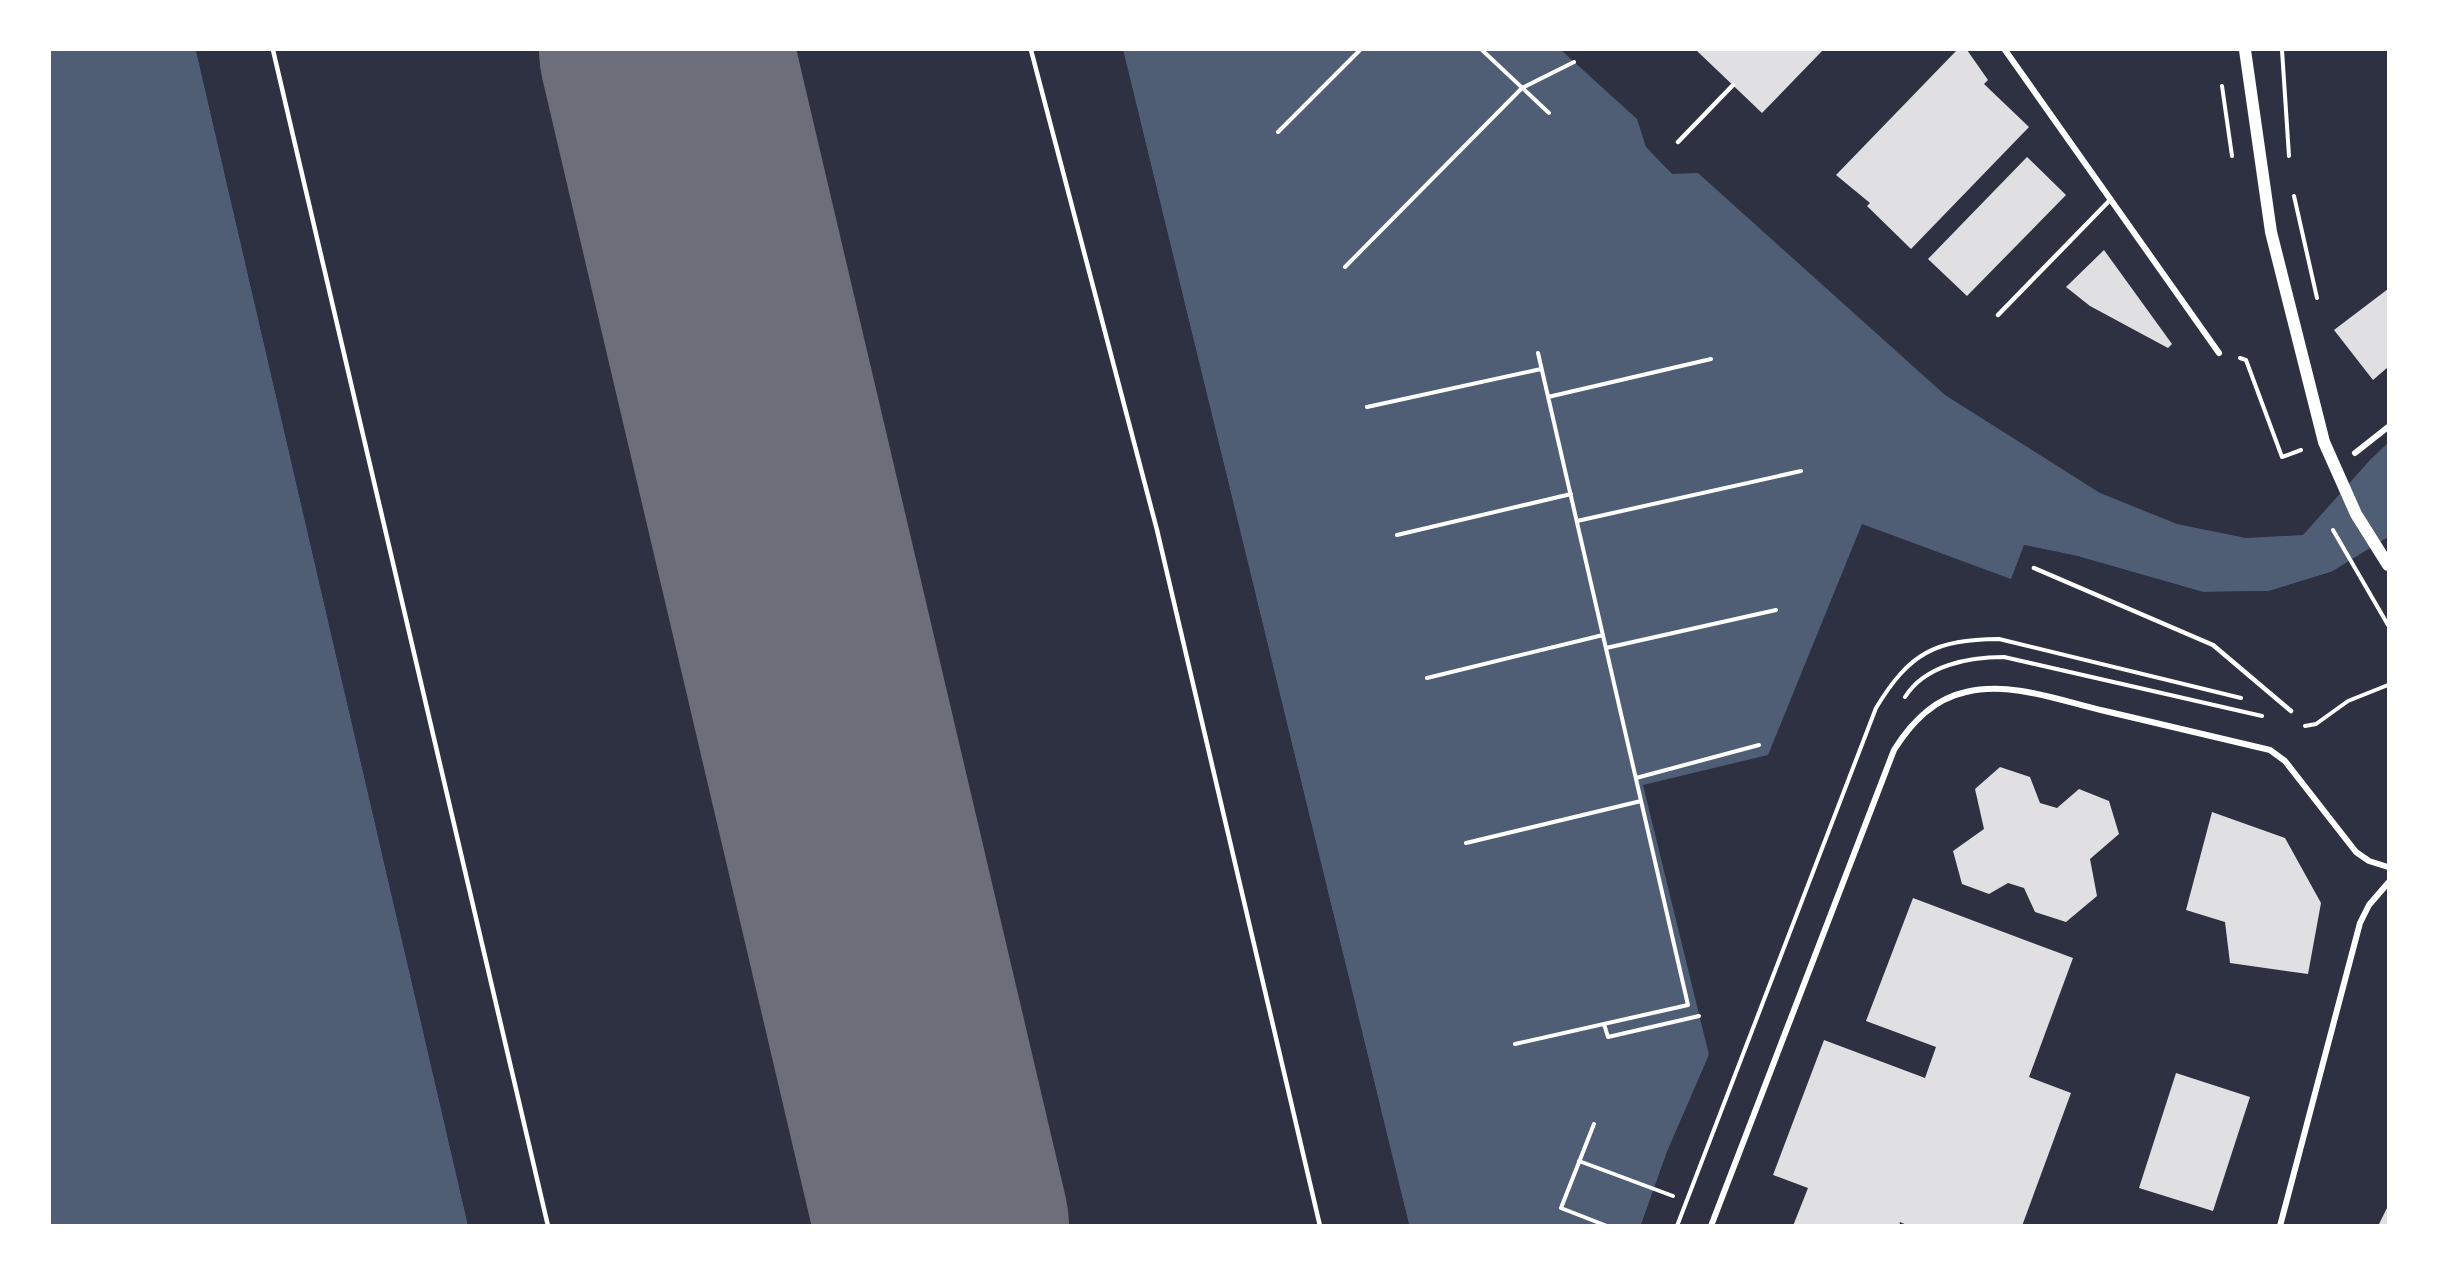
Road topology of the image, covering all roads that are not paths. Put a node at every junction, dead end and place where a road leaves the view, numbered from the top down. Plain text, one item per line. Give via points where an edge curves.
1 (273, 50) edge
2 (1030, 50) edge
3 (2005, 50) edge
4 (2245, 50) edge
5 (2253, 50) edge
6 (1733, 85) dead end
7 (2252, 99) junction
8 (1678, 142) dead end
9 (2111, 199) junction
10 (1998, 315) dead end
11 (2219, 353) road end
12 (2388, 427) edge
13 (2355, 453) dead end
14 (2388, 565) edge
15 (2034, 568) dead end
16 (2291, 711) road end
17 (2388, 867) edge
18 (2388, 883) edge
19 (549, 1226) edge
20 (1320, 1226) edge
21 (1711, 1226) edge
22 (2280, 1226) edge

1 - 19 lane
2 - 20 lane via 1156,530
3 - 9 street
4 - 7 main road
5 - 7 main road
6 - 8 lane
7 - 14 main road via 2271,232 2324,442 2356,514
9 - 10 lane
9 - 11 street
12 - 13 street
15 - 16 lane via 2213,645
17 - 21 street via 2368,861 2356,852 2285,761 2270,750 2010,688 1964,692 1943,700 1906,730 1894,750
18 - 22 street via 2360,923

